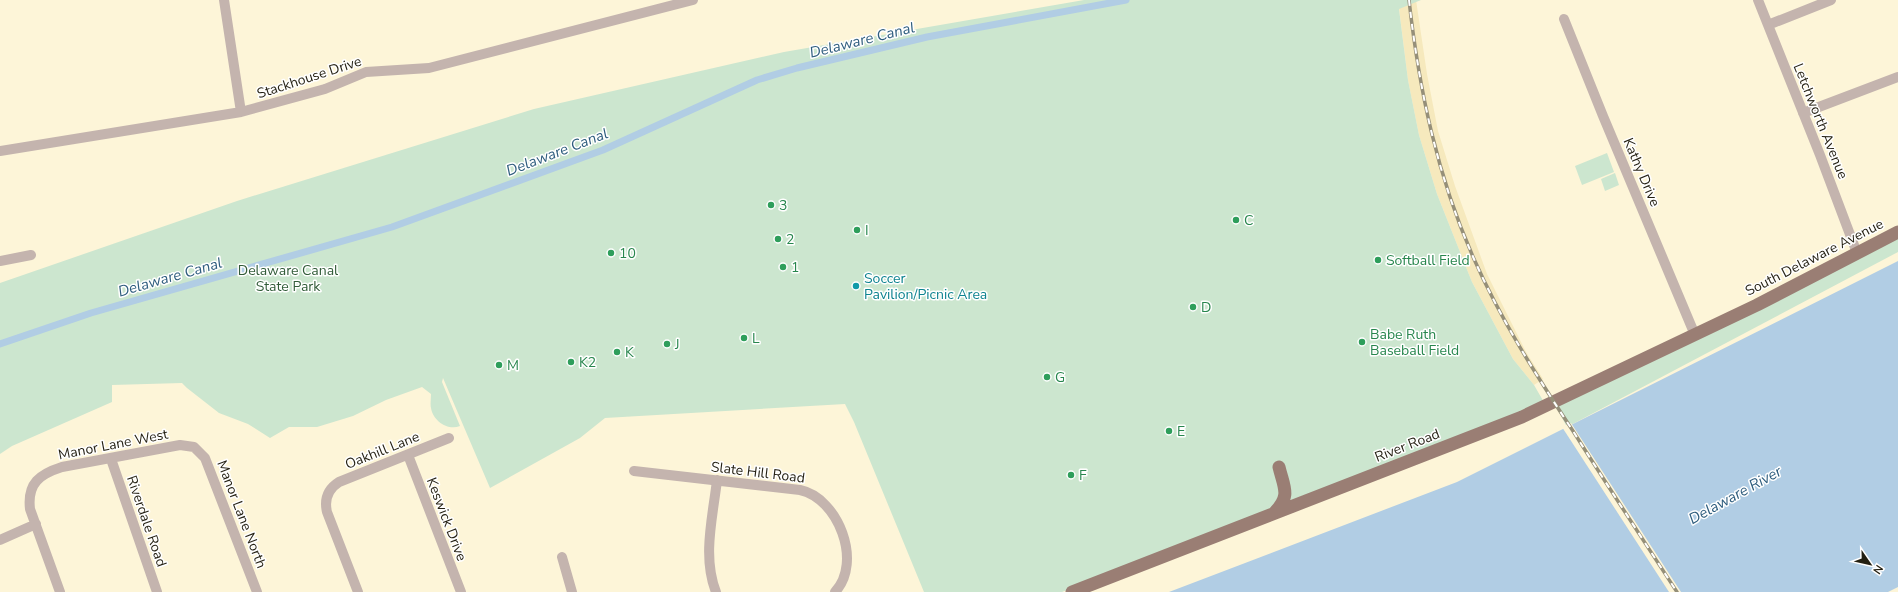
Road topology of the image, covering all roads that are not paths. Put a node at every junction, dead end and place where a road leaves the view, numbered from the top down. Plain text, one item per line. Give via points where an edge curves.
1 (224, 0) edge
2 (693, 0) edge
3 (1758, 0) edge
4 (1831, 0) edge
5 (1564, 19) dead end
6 (1768, 25) junction
7 (1898, 77) edge
8 (241, 112) junction
9 (1803, 113) junction
10 (0, 151) edge
11 (1898, 232) edge
12 (1857, 253) junction
13 (31, 255) dead end
14 (0, 261) edge
15 (1745, 311) joint
16 (1695, 335) junction
17 (449, 438) dead end
18 (197, 449) joint
19 (408, 455) junction
20 (111, 459) junction
21 (634, 471) dead end
22 (717, 480) junction
23 (1294, 506) junction
24 (1274, 514) junction
25 (36, 524) junction
26 (0, 540) edge
27 (562, 557) dead end
28 (60, 592) edge
29 (157, 592) edge
30 (257, 592) edge
31 (358, 592) edge
32 (461, 592) edge
33 (572, 592) edge
34 (716, 592) edge
35 (835, 592) edge
36 (1072, 592) edge

1 - 8 street
2 - 8 street, Stackhouse Drive via 429,68 366,72 325,89
3 - 6 street, Letchworth Avenue
4 - 6 street
5 - 16 street, Kathy Drive
6 - 9 street, Letchworth Avenue
7 - 9 street
8 - 10 street, Stackhouse Drive
9 - 12 street, Letchworth Avenue
11 - 12 main road, South Delaware Avenue
12 - 15 main road, South Delaware Avenue
13 - 14 street
15 - 16 main road, River Road
16 - 23 main road, River Road via 1522,417
17 - 19 street, Oakhill Lane
18 - 20 street, Manor Lane West via 180,445
18 - 30 street, Manor Lane North via 207,462
19 - 31 street, Oakhill Lane via 339,482 328,493 326,512
19 - 32 street, Keswick Drive
20 - 25 street, Manor Lane West via 62,466 38,478 30,495 30,508
20 - 29 street, Riverdale Road
21 - 22 street, Slate Hill Road
22 - 34 street via 709,556 711,579
22 - 35 street, Slate Hill Road via 800,490 824,502 837,523 847,551 846,574
23 - 24 main road, River Road
23 - 24 main road via 1279,467 1285,497
24 - 36 main road, River Road
25 - 26 street
25 - 28 street, Manor Lane West
27 - 33 street

